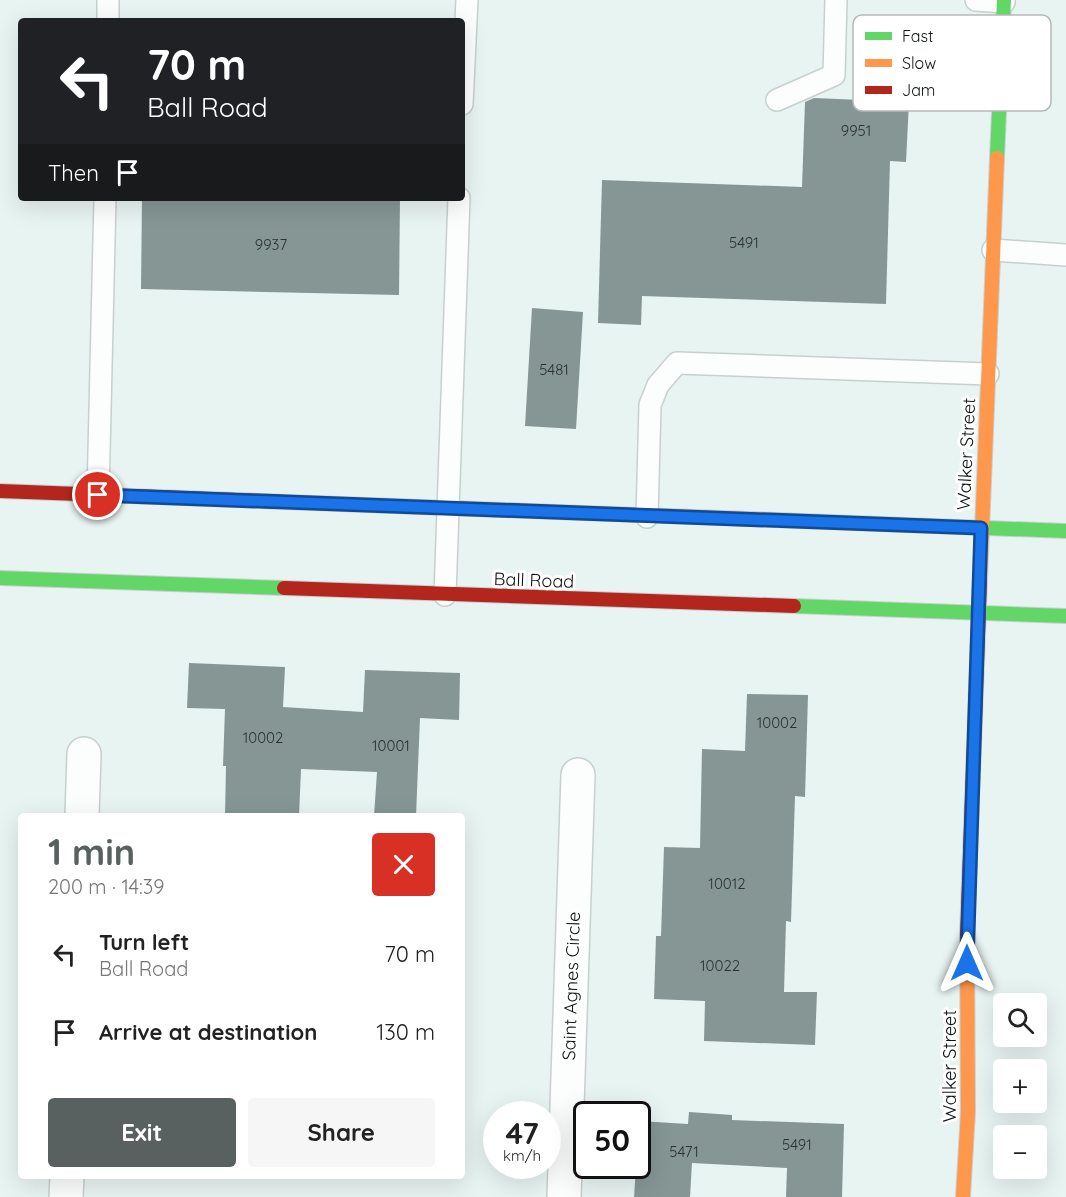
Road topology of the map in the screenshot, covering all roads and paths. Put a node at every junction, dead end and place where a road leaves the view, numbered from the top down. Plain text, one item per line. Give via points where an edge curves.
1 (108, 0) edge
2 (467, 0) edge
3 (836, 0) edge
4 (976, 0) edge
5 (1004, 1) edge
6 (108, 18) edge
7 (465, 42) edge
8 (777, 100) dead end
9 (999, 111) edge
10 (105, 201) edge
11 (459, 201) edge
12 (993, 250) junction
13 (1066, 255) edge
14 (988, 374) junction
15 (0, 491) edge
16 (98, 495) junction
17 (449, 509) junction
18 (647, 517) junction
19 (981, 528) junction
20 (1066, 531) edge
21 (0, 578) edge
22 (445, 595) junction
23 (980, 612) junction
24 (1066, 616) edge
25 (84, 754) dead end
26 (578, 775) dead end
27 (82, 813) edge
28 (66, 1179) edge
29 (66, 1197) edge
30 (564, 1197) edge
31 (963, 1197) edge

1 - 6 lane
2 - 7 lane
3 - 8 lane via 834,75
4 - 5 lane
9 - 12 main road, Walker Street
10 - 16 lane
11 - 17 lane
12 - 13 lane
12 - 14 main road, Walker Street
14 - 18 lane via 677,363 658,385 650,405
14 - 19 main road, Walker Street
15 - 16 main road
16 - 17 main road
17 - 18 main road
17 - 22 lane
18 - 19 main road
19 - 20 main road
19 - 23 main road, Walker Street
21 - 22 main road, Ball Road
22 - 23 main road, Ball Road
23 - 24 main road, Ball Road
23 - 31 main road, Walker Street via 967,942 968,1112
25 - 27 street
26 - 30 street, Saint Agnes Circle
28 - 29 street

